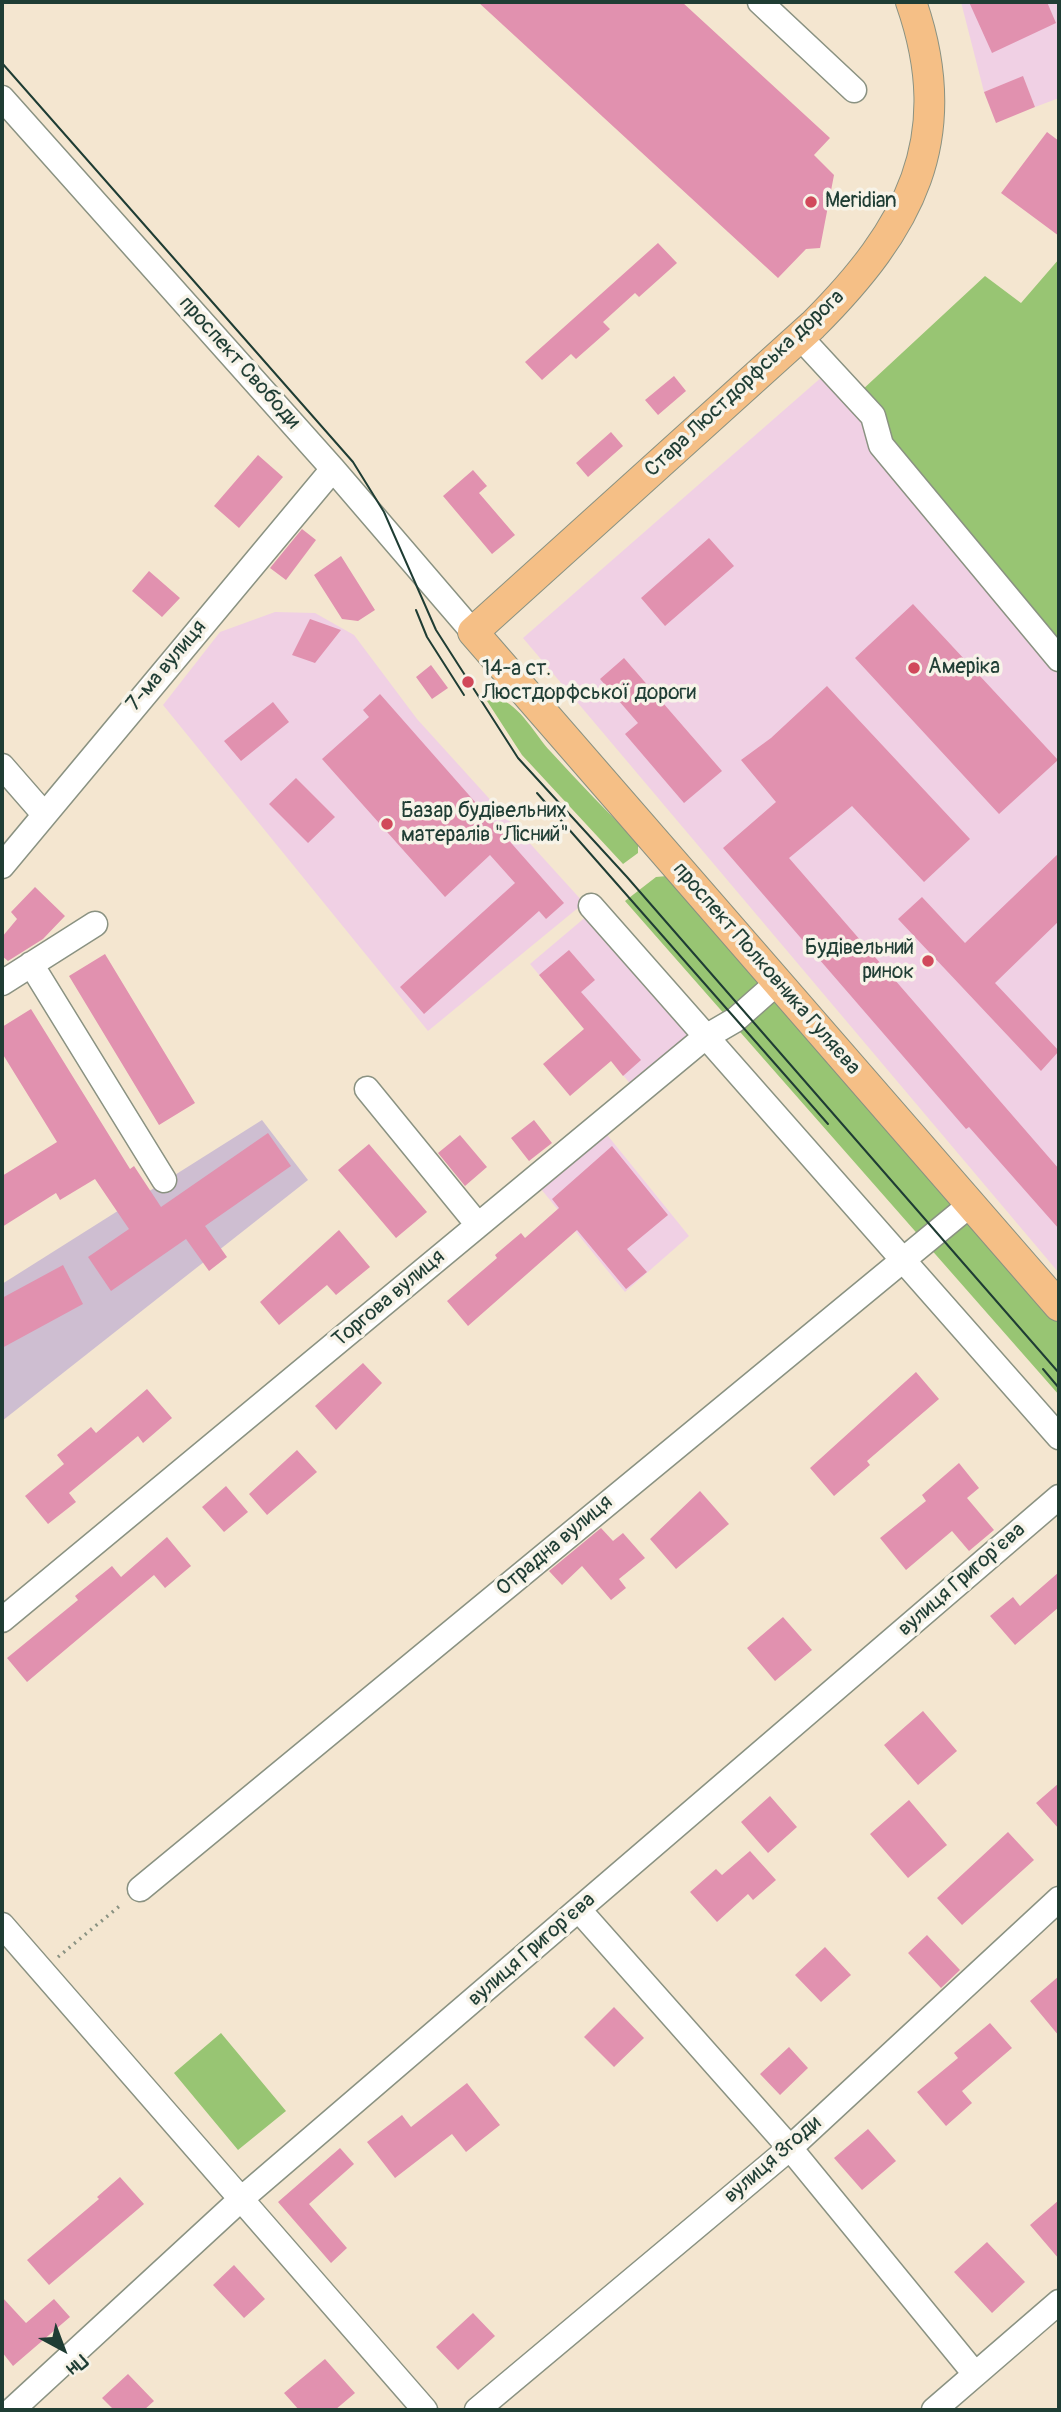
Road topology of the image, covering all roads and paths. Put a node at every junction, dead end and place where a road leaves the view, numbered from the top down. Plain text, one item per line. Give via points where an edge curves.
1 (760, 2) edge
2 (911, 2) edge
3 (854, 89) dead end
4 (2, 98) edge
5 (800, 337) junction
6 (334, 468) junction
7 (473, 632) junction
8 (1059, 659) edge
9 (2, 766) edge
10 (43, 813) junction
11 (2, 866) edge
12 (591, 906) dead end
13 (95, 924) dead end
14 (31, 964) junction
15 (778, 982) junction
16 (2, 983) edge
17 (704, 1038) junction
18 (367, 1089) dead end
19 (164, 1180) dead end
20 (971, 1204) junction
21 (478, 1225) junction
22 (903, 1258) junction
23 (1059, 1306) edge
24 (1059, 1437) edge
25 (1059, 1497) edge
26 (2, 1620) edge
27 (140, 1889) joint
28 (1059, 1899) edge
29 (579, 1910) junction
30 (2, 1925) edge
31 (41, 1971) junction
32 (790, 2148) junction
33 (240, 2200) junction
34 (1059, 2302) edge
35 (975, 2374) junction
36 (2, 2397) edge
37 (13, 2410) edge
38 (425, 2410) edge
39 (477, 2410) edge
40 (934, 2410) edge

1 - 3 street
2 - 5 main road, Стара Люстдорфська дорога via 928,62 931,100 919,176 881,250
4 - 6 street, проспект Свободи
5 - 7 main road, Стара Люстдорфська дорога
5 - 8 street via 873,416 881,445
6 - 7 street, проспект Свободи
6 - 10 street, 7-ма вулиця
7 - 15 main road, проспект Полковника Гуляєва
9 - 10 street
10 - 11 street, 7-ма вулиця
12 - 17 street
13 - 14 street
14 - 16 street
14 - 19 street
15 - 17 street, Торгова вулиця via 736,1020
15 - 20 main road, проспект Полковника Гуляєва
17 - 21 street, Торгова вулиця
17 - 22 street
18 - 21 street
20 - 22 street, Отрадна вулиця
20 - 23 main road, проспект Полковника Гуляєва
21 - 26 street, Торгова вулиця
22 - 24 street
22 - 27 street, Отрадна вулиця
25 - 29 street, вулиця Григор'єва
27 - 31 path
28 - 32 street, вулиця Згоди
29 - 32 street
29 - 33 street, вулиця Григор'єва
30 - 31 street
31 - 33 street
32 - 35 street
32 - 39 street, вулиця Згоди
33 - 37 street, вулиця Григор'єва
33 - 38 street
34 - 35 street
35 - 40 street
36 - 37 street

